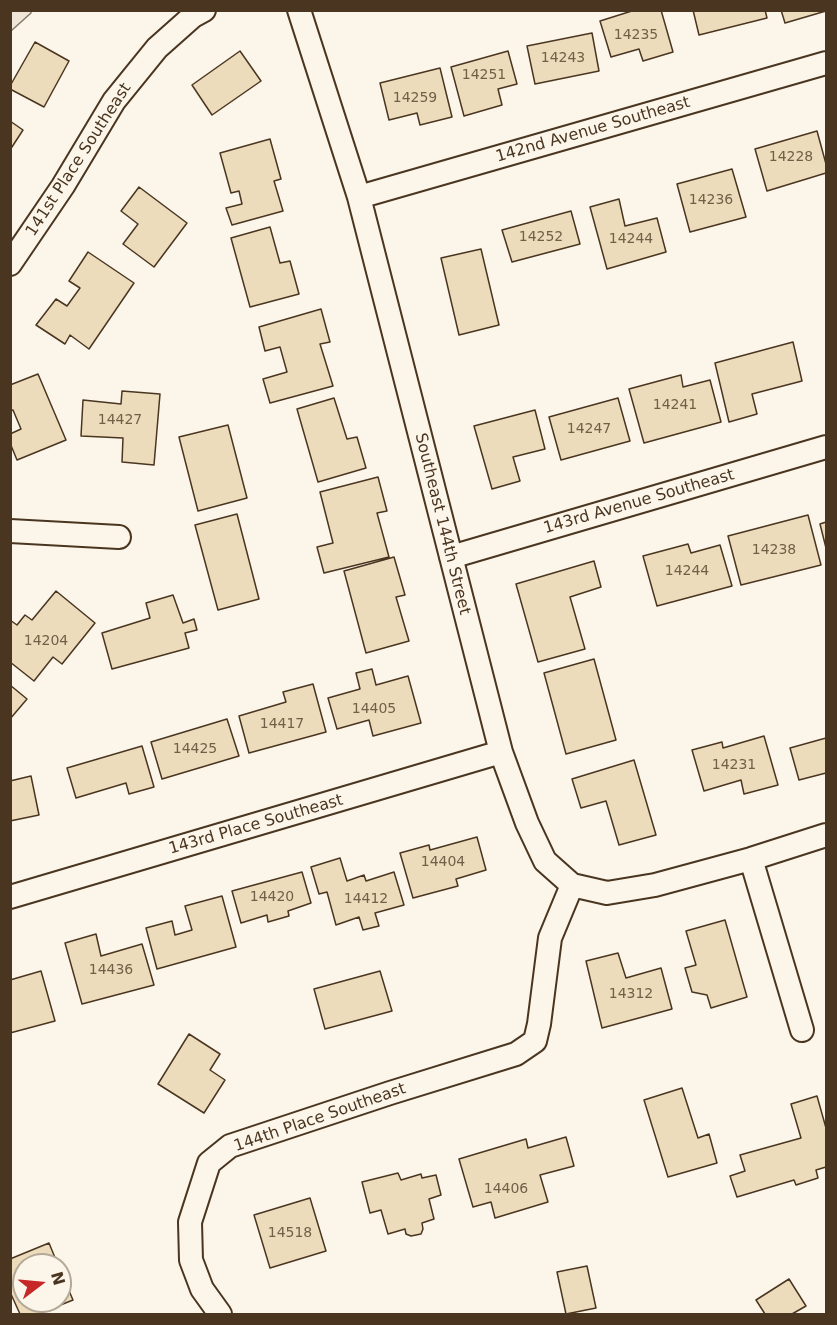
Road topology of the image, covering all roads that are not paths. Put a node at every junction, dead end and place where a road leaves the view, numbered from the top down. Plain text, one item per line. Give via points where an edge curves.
1 (204, 10) edge
2 (299, 10) edge
3 (826, 63) edge
4 (359, 197) junction
5 (10, 264) edge
6 (826, 447) edge
7 (10, 531) edge
8 (119, 537) dead end
9 (451, 557) junction
10 (501, 752) junction
11 (826, 835) edge
12 (751, 859) junction
13 (572, 885) junction
14 (10, 897) edge
15 (802, 1030) dead end
16 (220, 1314) edge

1 - 5 street, 141st Place Southeast via 157,48 114,101
2 - 4 street, Southeast 144th Street
3 - 4 street, 142nd Avenue Southeast
4 - 9 street, Southeast 144th Street
6 - 9 street, 143rd Avenue Southeast
7 - 8 street
9 - 10 street, Southeast 144th Street
10 - 13 street, Southeast 144th Street via 545,861
10 - 14 street, 143rd Place Southeast
11 - 12 street
12 - 13 street via 656,885 607,893
12 - 15 street
13 - 16 street, 144th Place Southeast via 550,938 535,1041 516,1054 230,1146 209,1163 190,1222 191,1260 202,1289

